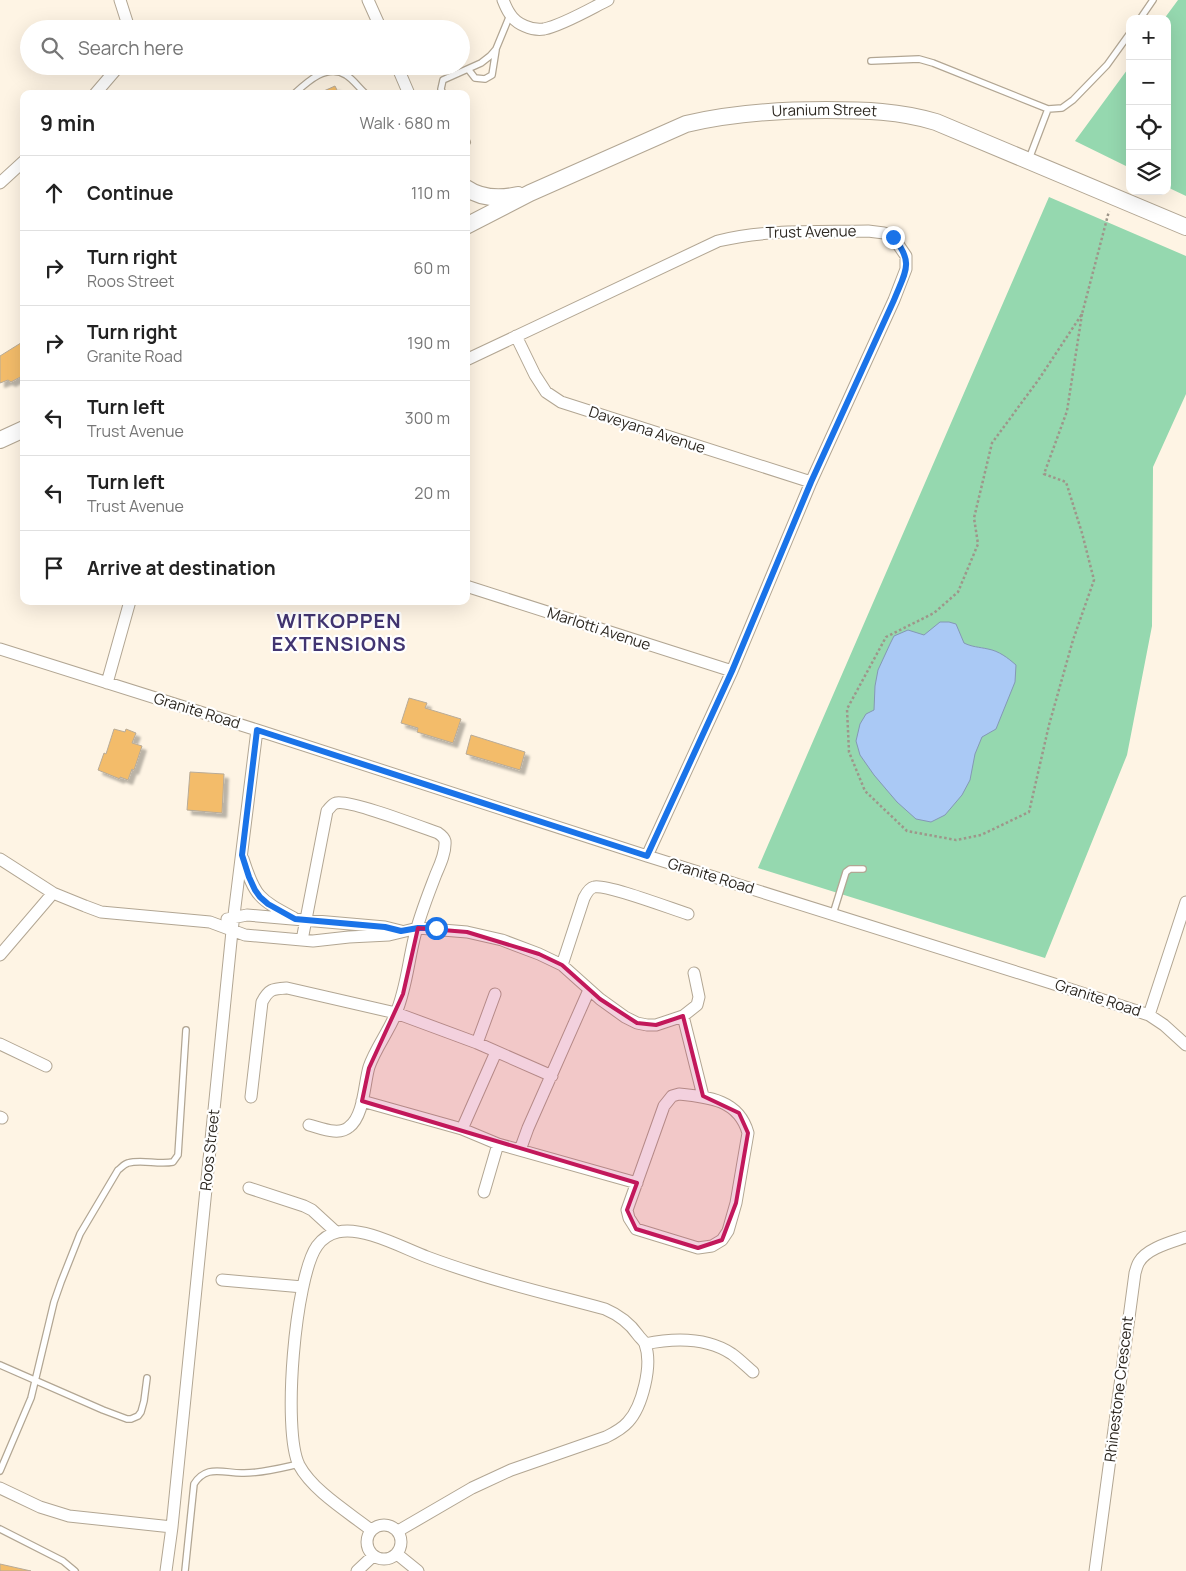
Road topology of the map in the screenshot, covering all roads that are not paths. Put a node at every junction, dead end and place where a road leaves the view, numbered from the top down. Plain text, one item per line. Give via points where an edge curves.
1 (120, 0) edge
2 (368, 0) edge
3 (503, 0) edge
4 (608, 0) edge
5 (1153, 0) edge
6 (510, 15) junction
7 (1143, 15) edge
8 (126, 20) edge
9 (377, 20) edge
10 (1126, 39) edge
11 (496, 49) junction
12 (871, 61) dead end
13 (470, 68) edge
14 (470, 72) edge
15 (111, 75) edge
16 (318, 75) edge
17 (346, 75) edge
18 (400, 75) edge
19 (454, 75) edge
20 (98, 90) edge
21 (298, 90) edge
22 (362, 90) edge
23 (404, 90) edge
24 (441, 90) edge
25 (1048, 109) junction
26 (1029, 161) junction
27 (20, 165) edge
28 (0, 183) edge
29 (470, 191) edge
30 (530, 193) junction
31 (470, 224) edge
32 (1186, 227) edge
33 (516, 336) junction
34 (470, 358) edge
35 (20, 431) edge
36 (0, 440) edge
37 (811, 482) junction
38 (470, 587) edge
39 (129, 605) edge
40 (0, 650) edge
41 (732, 671) junction
42 (107, 683) junction
43 (257, 730) junction
44 (242, 855) junction
45 (647, 856) junction
46 (0, 859) edge
47 (863, 869) dead end
48 (53, 893) junction
49 (1186, 902) edge
50 (688, 914) dead end
51 (833, 914) junction
52 (234, 918) junction
53 (301, 919) junction
54 (210, 922) junction
55 (418, 928) junction
56 (232, 930) junction
57 (401, 931) junction
58 (1182, 932) edge
59 (302, 940) junction
60 (0, 954) edge
61 (562, 965) junction
62 (694, 974) dead end
63 (589, 990) junction
64 (495, 994) dead end
65 (396, 1013) junction
66 (1149, 1015) junction
67 (683, 1016) junction
68 (186, 1030) dead end
69 (476, 1043) junction
70 (0, 1044) edge
71 (1186, 1045) edge
72 (496, 1052) junction
73 (46, 1066) dead end
74 (552, 1076) junction
75 (703, 1096) junction
76 (251, 1097) dead end
77 (362, 1101) junction
78 (309, 1125) dead end
79 (462, 1129) junction
80 (498, 1144) junction
81 (520, 1150) junction
82 (636, 1183) junction
83 (249, 1188) dead end
84 (484, 1192) dead end
85 (336, 1232) junction
86 (1186, 1236) edge
87 (222, 1280) dead end
88 (303, 1287) junction
89 (645, 1344) junction
90 (0, 1365) edge
91 (752, 1372) dead end
92 (147, 1378) dead end
93 (35, 1381) junction
94 (299, 1464) junction
95 (0, 1471) edge
96 (0, 1488) edge
97 (172, 1527) junction
98 (0, 1530) edge
99 (371, 1530) junction
100 (398, 1531) junction
101 (398, 1554) junction
102 (373, 1556) junction
103 (75, 1571) edge
104 (166, 1571) edge
105 (185, 1571) edge
106 (357, 1571) edge
107 (418, 1571) edge
108 (1096, 1571) edge

1 - 8 street
2 - 9 street
3 - 6 street
4 - 6 street via 544,29 524,26
5 - 7 lane
6 - 11 lane
10 - 25 lane via 1107,65 1073,100 1062,108
11 - 13 lane
11 - 14 lane via 492,74 485,80 475,78
12 - 25 lane via 919,59
15 - 20 street
16 - 21 lane
17 - 22 lane
18 - 23 street
19 - 24 lane via 443,80
25 - 26 lane
26 - 30 street, Uranium Street via 922,118 870,110 798,110 714,117 686,124
26 - 32 street, Uranium Street
27 - 28 street
29 - 30 street via 505,198
30 - 31 street, Uranium Street
33 - 34 street, Trust Avenue
33 - 37 street, Daveyana Avenue via 546,392 561,402
33 - 37 street, Trust Avenue via 718,241 764,232 868,231 893,237 906,256 906,269
35 - 36 street
37 - 41 street, Trust Avenue
38 - 41 street, Marlotti Avenue
39 - 42 street
40 - 42 street, Granite Road
41 - 45 street, Trust Avenue
42 - 43 street, Granite Road
43 - 44 street, Roos Street
43 - 45 street, Granite Road
44 - 52 street, Roos Street
44 - 53 street via 260,897
45 - 51 street, Granite Road
46 - 48 street
47 - 51 lane via 846,872
48 - 54 street via 101,912
48 - 60 street
49 - 58 street
50 - 61 street via 614,890 594,887 584,898
51 - 66 street, Granite Road
52 - 53 street via 247,915
52 - 54 street
52 - 56 street, Roos Street
53 - 55 street via 327,811 336,802 438,833 445,840
53 - 57 street
53 - 59 street
54 - 56 street
55 - 57 street
55 - 61 street via 467,932 502,940
55 - 65 street
56 - 59 street via 245,935
56 - 97 street, Roos Street
57 - 59 street via 379,936
58 - 66 street
61 - 63 street
62 - 67 street via 699,990 698,1005
63 - 67 street via 637,1023 656,1025
63 - 74 street
64 - 69 street
65 - 69 street
65 - 76 street via 287,988 267,993 262,1002
65 - 77 street via 369,1068
66 - 71 street, Granite Road
67 - 75 street
68 - 93 lane via 178,1155 173,1162 127,1163 118,1170 80,1234 61,1282
69 - 72 street
70 - 73 street
72 - 74 street
72 - 79 street
74 - 81 street
75 - 82 street via 679,1094 667,1100
75 - 82 street via 739,1113 748,1133 736,1203 722,1240 712,1246 698,1248 636,1228 627,1210
77 - 78 street via 356,1118 344,1131
77 - 79 street
79 - 80 street
80 - 81 street
80 - 84 street
81 - 82 street
83 - 85 street via 312,1210
85 - 88 street via 316,1247
85 - 89 street via 363,1232 473,1273 605,1309 631,1325
86 - 108 street, Rhinestone Crescent via 1145,1255 1135,1273
87 - 88 street
88 - 94 street via 292,1371 294,1449
89 - 91 street via 662,1340 703,1342 722,1348
89 - 100 street via 647,1365 641,1402 620,1430 511,1470 472,1488
90 - 93 lane
92 - 93 lane via 140,1412 131,1419
93 - 95 lane
94 - 99 street via 314,1486
94 - 105 lane via 269,1471 209,1472 198,1478 194,1484
96 - 97 street via 68,1516
97 - 104 street, Roos Street
98 - 103 lane
99 - 100 street via 384,1525
99 - 102 street via 367,1546
100 - 101 street via 402,1541
101 - 102 street via 384,1560
101 - 107 street
102 - 106 street

